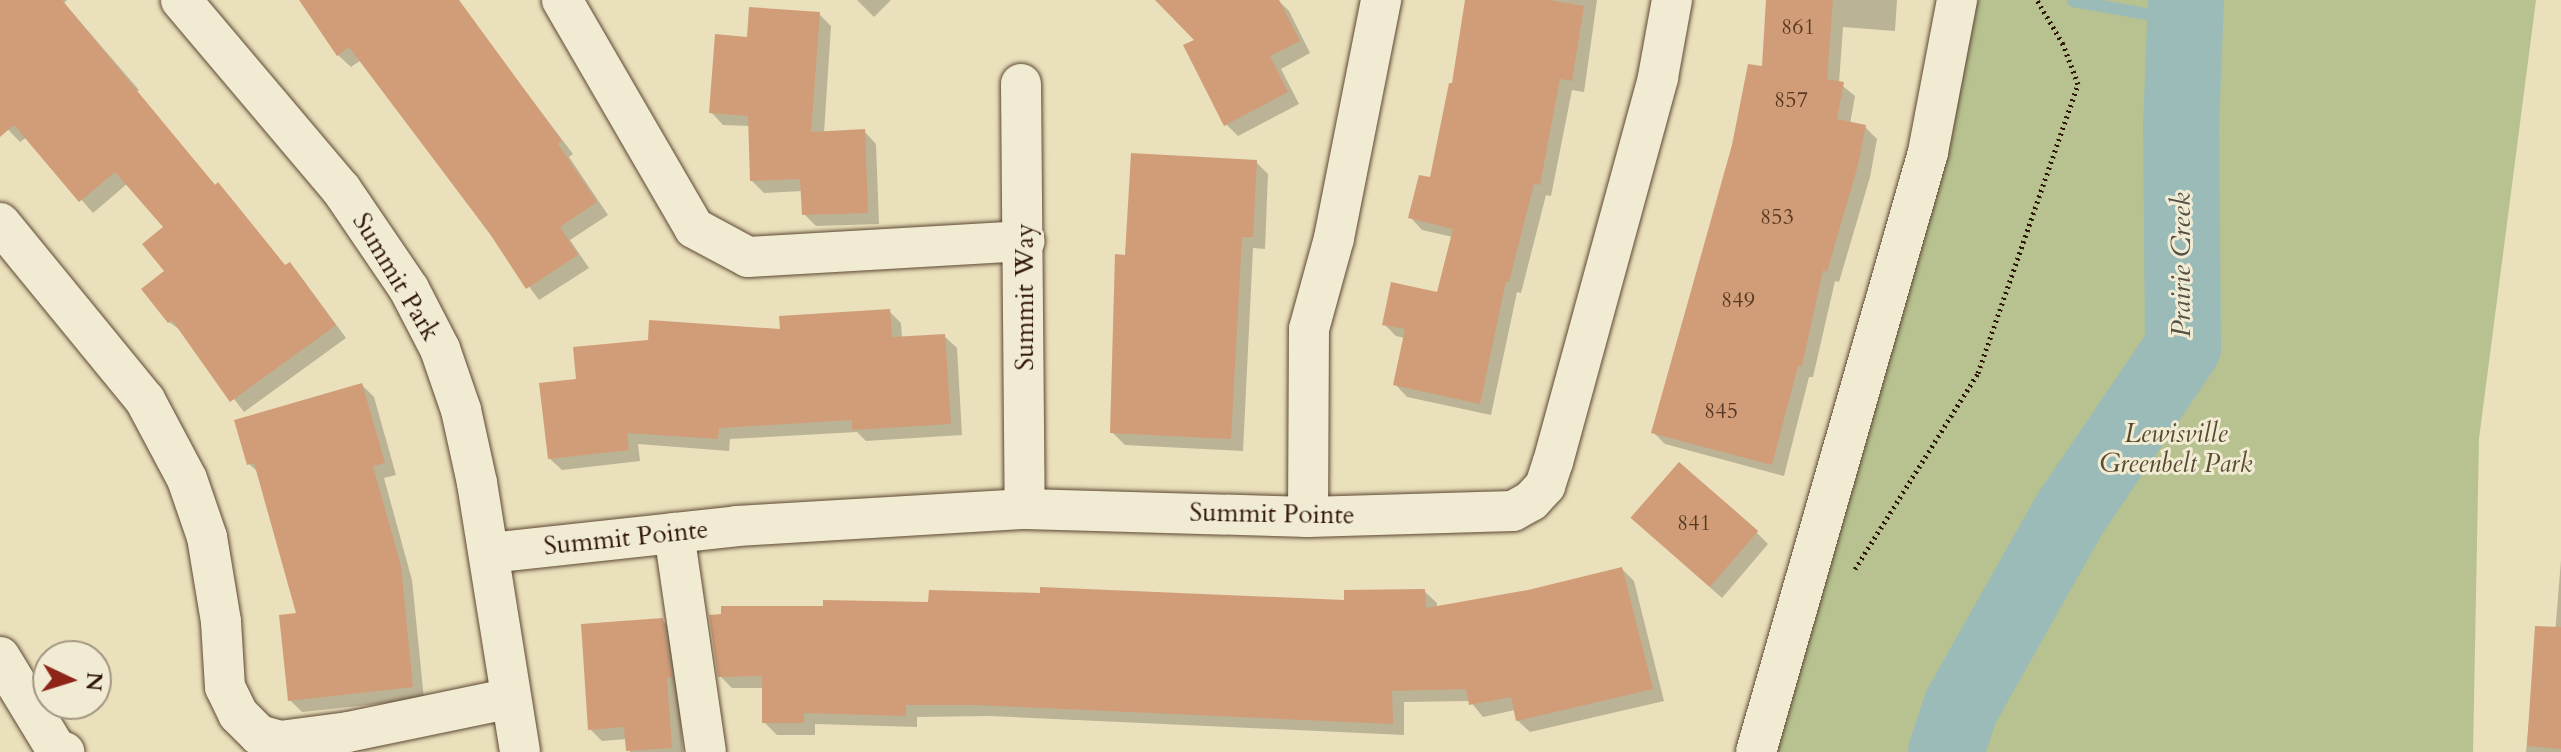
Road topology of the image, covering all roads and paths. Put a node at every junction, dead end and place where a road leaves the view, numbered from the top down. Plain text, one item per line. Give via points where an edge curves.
1 (181, 0) edge
2 (1381, 0) edge
3 (1672, 0) edge
4 (1957, 0) edge
5 (2037, 0) edge
6 (576, 5) edge
7 (1021, 84) dead end
8 (0, 223) edge
9 (1025, 241) junction
10 (1025, 509) junction
11 (1308, 517) junction
12 (674, 533) junction
13 (490, 553) junction
14 (1848, 584) dead end
15 (0, 657) edge
16 (508, 699) junction
17 (46, 747) edge
18 (520, 752) edge
19 (706, 752) edge
20 (1756, 752) edge

1 - 13 street, Summit Park via 341,189 409,289 440,349 461,410
2 - 11 street via 1334,238 1309,329
3 - 11 street, Summit Pointe via 1658,77 1545,486 1513,511
4 - 20 street via 1928,152
5 - 14 path via 2063,44 2078,84 1978,373 1861,555
6 - 9 street via 694,228 748,257
7 - 9 street, Summit Way
8 - 16 street via 145,400 187,479 207,537 225,687 238,714 259,735 280,741 335,734
9 - 10 street, Summit Way
10 - 11 street, Summit Pointe
10 - 12 street, Summit Pointe
12 - 13 street, Summit Pointe
12 - 19 street
13 - 16 street, Summit Park
15 - 17 street
16 - 18 street, Summit Park

